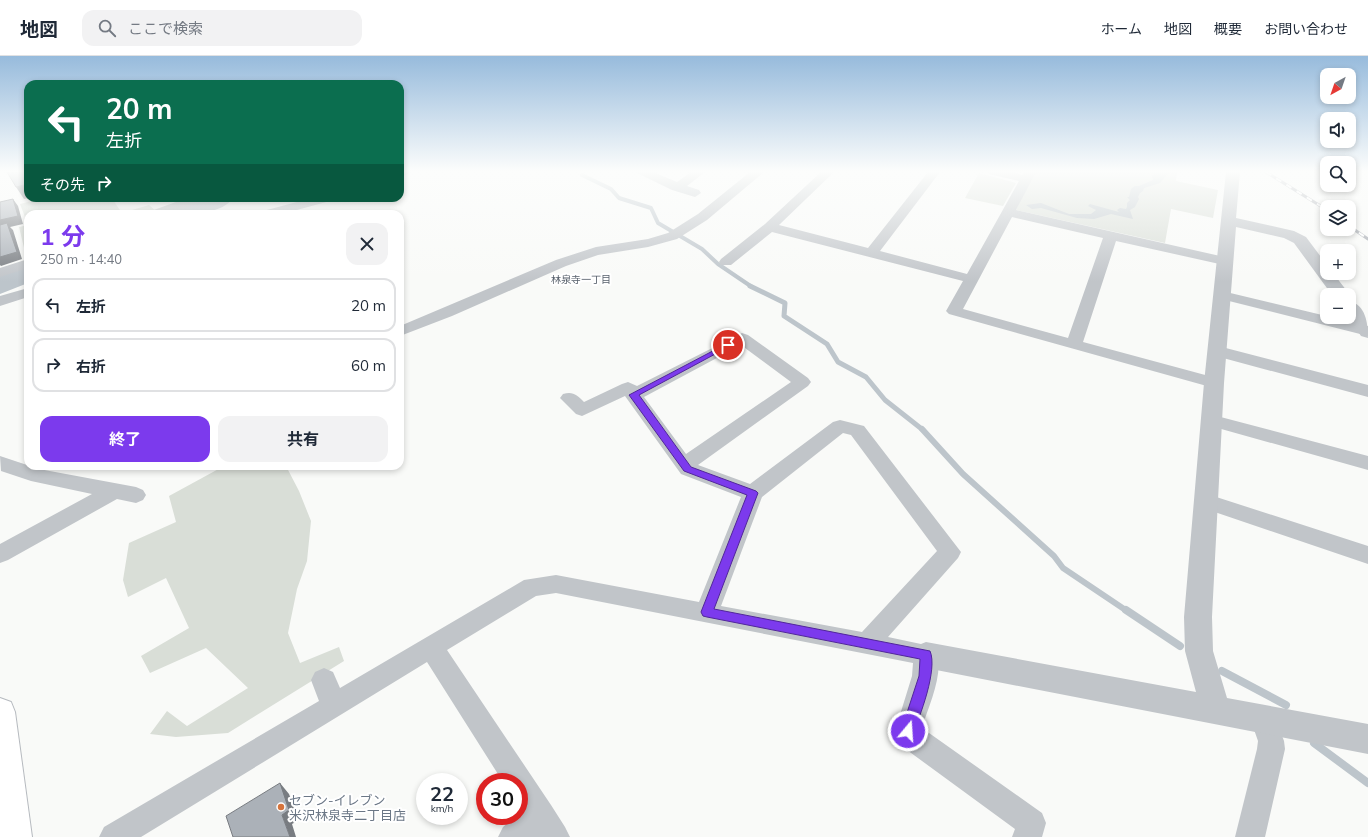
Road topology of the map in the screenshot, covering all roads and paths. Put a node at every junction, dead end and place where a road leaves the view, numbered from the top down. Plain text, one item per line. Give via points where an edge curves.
1 (711, 208) edge
2 (790, 208) edge
3 (906, 208) edge
4 (1010, 208) edge
5 (1229, 208) edge
6 (1008, 212) junction
7 (1228, 220) junction
8 (770, 227) junction
9 (1111, 235) junction
10 (871, 253) junction
11 (1224, 261) junction
12 (726, 262) dead end
13 (24, 264) edge
14 (0, 273) edge
15 (971, 279) junction
16 (1336, 288) edge
17 (24, 293) edge
18 (1222, 295) junction
19 (0, 301) edge
20 (1356, 315) edge
21 (404, 329) edge
22 (1368, 331) edge
23 (1074, 345) junction
24 (1218, 351) junction
25 (1214, 383) junction
26 (1368, 391) edge
27 (637, 393) junction
28 (569, 398) dead end
29 (1213, 421) junction
30 (0, 463) edge
31 (1368, 464) edge
32 (684, 465) junction
33 (42, 470) edge
34 (33, 474) junction
35 (114, 492) junction
36 (753, 493) junction
37 (136, 494) dead end
38 (1207, 502) junction
39 (0, 554) edge
40 (1368, 555) edge
41 (707, 612) junction
42 (867, 643) junction
43 (431, 647) junction
44 (926, 655) junction
45 (324, 680) dead end
46 (333, 705) junction
47 (1214, 708) junction
48 (0, 712) edge
49 (1263, 718) junction
50 (1368, 739) edge
51 (548, 826) edge
52 (15, 837) edge
53 (114, 837) edge
54 (513, 837) edge
55 (1027, 837) edge
56 (1250, 837) edge

1 - 21 street via 683,230 652,242 586,254
2 - 8 street
3 - 10 street
4 - 6 street
5 - 7 street
6 - 9 street
6 - 15 street
7 - 11 street
7 - 16 street via 1289,234 1300,240
8 - 10 street
8 - 12 street
9 - 11 street
9 - 23 street
10 - 15 street
11 - 18 street
13 - 14 street
15 - 23 street via 954,311
17 - 19 street
18 - 22 street
18 - 24 street
20 - 22 street
23 - 25 street
24 - 25 street
24 - 26 street
25 - 29 street
27 - 28 street via 628,388 582,410
27 - 32 street via 634,395
27 - 32 street via 742,338 802,382
29 - 31 street
29 - 38 street
30 - 34 street
32 - 36 street via 688,469
33 - 34 street
34 - 35 street
35 - 37 street
35 - 39 street
36 - 41 street
36 - 42 street via 840,426 857,430 950,552
38 - 40 street
38 - 47 street via 1198,617 1199,651
41 - 42 street
41 - 43 street via 556,584 532,587
42 - 44 street
43 - 46 street
43 - 51 street
44 - 47 street
44 - 55 street via 925,676 908,731 916,741 1032,823
45 - 46 street
46 - 53 street
47 - 49 street
48 - 52 main road
49 - 50 street
49 - 56 street via 1271,749
51 - 54 street

